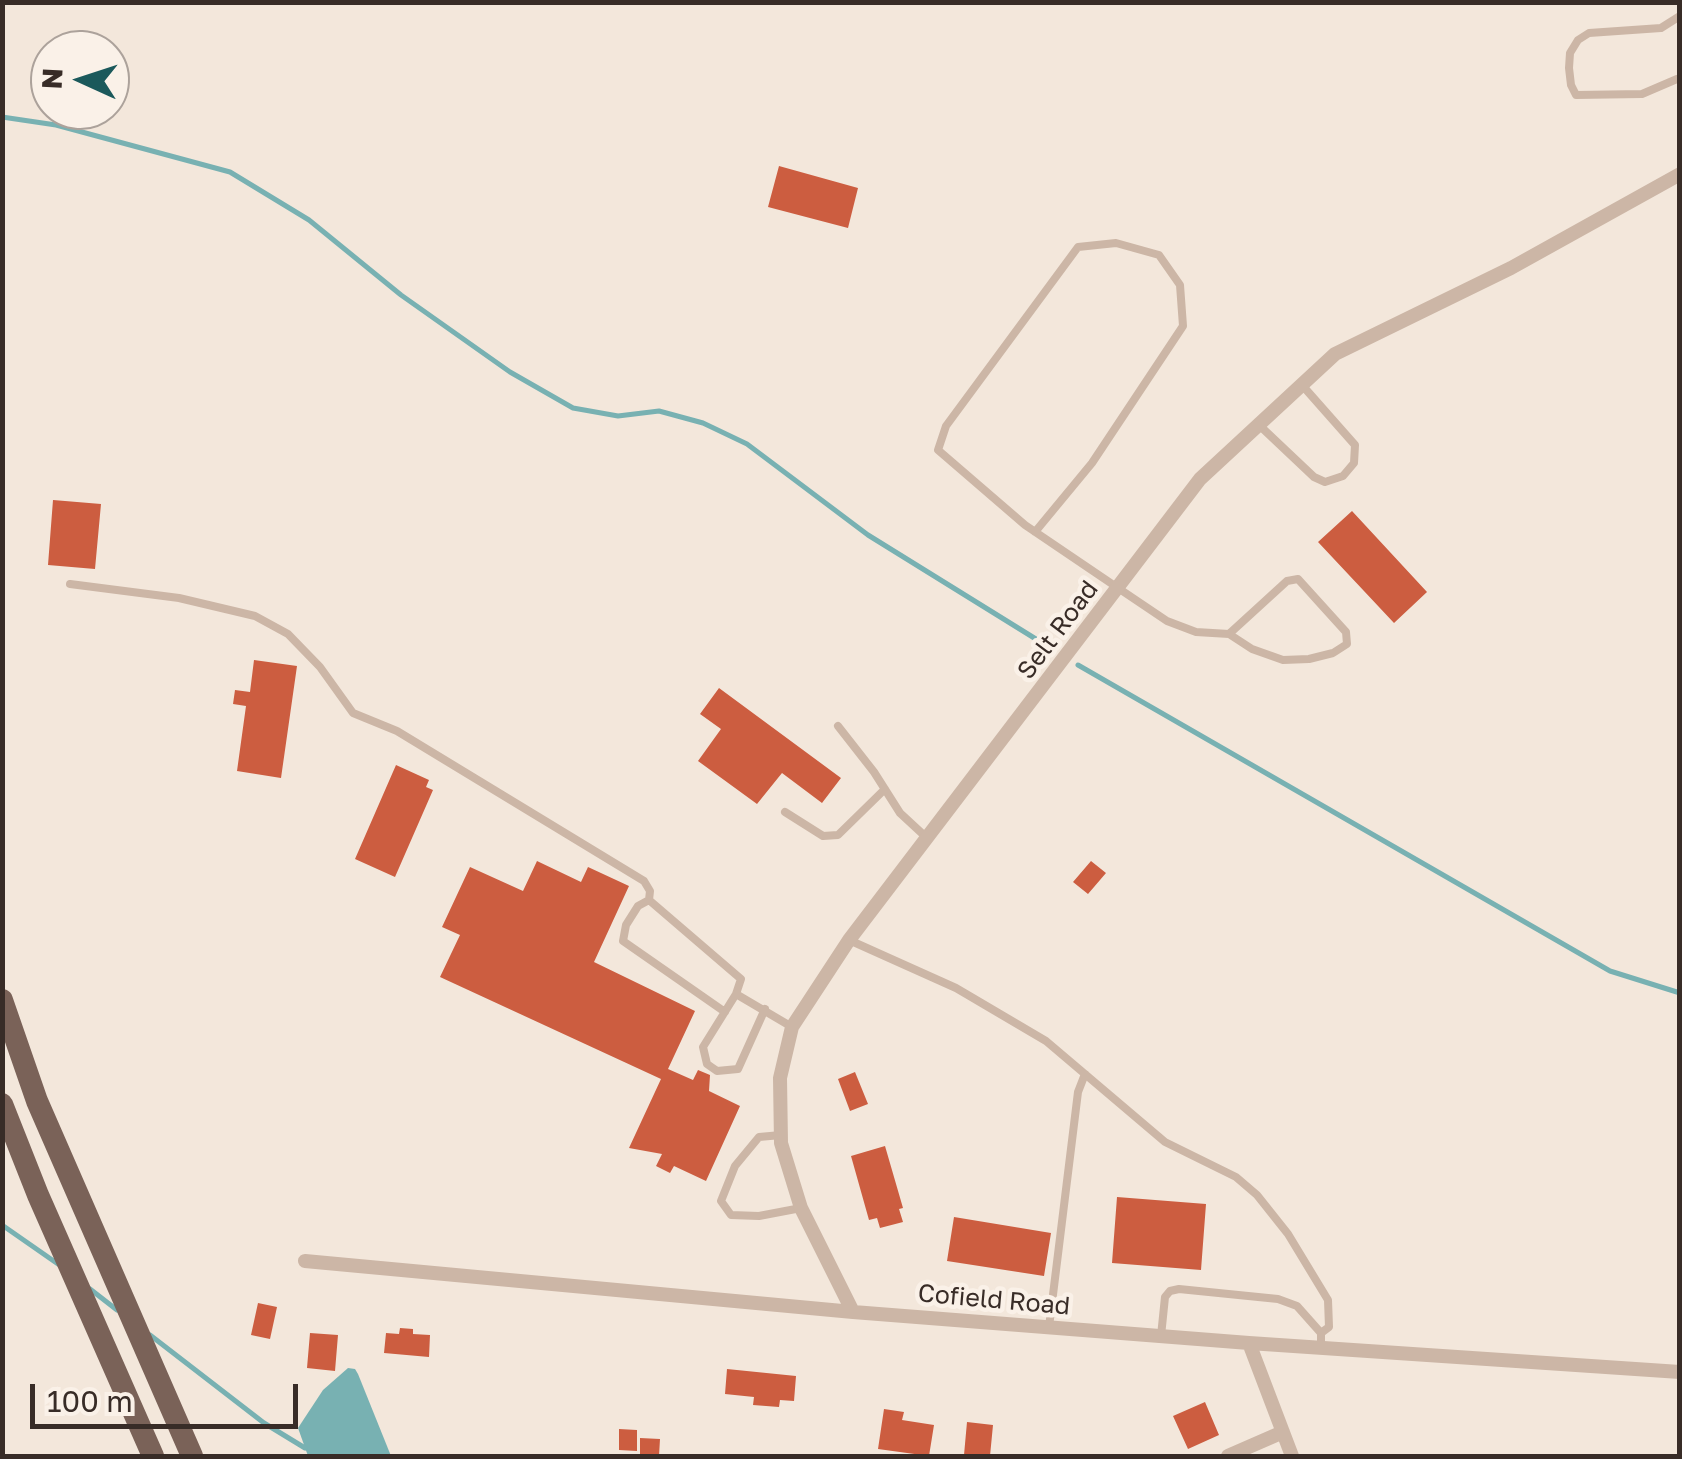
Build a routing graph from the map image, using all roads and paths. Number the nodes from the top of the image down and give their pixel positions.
1 (1680, 16) edge
2 (1677, 80) dead end
3 (1680, 174) edge
4 (1302, 385) junction
5 (1259, 424) junction
6 (1036, 532) junction
7 (70, 584) dead end
8 (1118, 588) junction
9 (1229, 634) junction
10 (838, 726) dead end
11 (885, 789) junction
12 (784, 812) dead end
13 (927, 838) junction
14 (648, 900) junction
15 (849, 940) junction
16 (736, 994) junction
17 (2, 1000) edge
18 (765, 1010) junction
19 (725, 1012) junction
20 (792, 1026) junction
21 (1085, 1074) junction
22 (2, 1104) edge
23 (781, 1135) junction
24 (801, 1208) junction
25 (305, 1261) dead end
26 (853, 1312) junction
27 (1049, 1328) junction
28 (1161, 1336) junction
29 (1321, 1340) junction
30 (1248, 1344) junction
31 (1680, 1372) edge
32 (1283, 1432) junction
33 (153, 1456) edge
34 (192, 1456) edge
35 (1228, 1456) edge
36 (1292, 1456) edge

1 - 2 lane
3 - 4 street, Selt Road
4 - 5 street, Selt Road
4 - 5 lane
5 - 8 street, Selt Road
6 - 6 lane
6 - 8 lane
7 - 14 lane
8 - 9 lane
8 - 13 street, Selt Road
9 - 9 lane
10 - 11 lane
11 - 12 lane
11 - 13 lane
13 - 15 street, Selt Road
14 - 16 lane
14 - 19 lane
15 - 20 street, Selt Road
15 - 21 lane
16 - 18 lane
16 - 19 lane
17 - 34 main road
18 - 19 lane
18 - 20 lane
20 - 23 street, Selt Road
21 - 27 lane
21 - 29 lane
22 - 33 main road
23 - 24 street, Selt Road
23 - 24 lane
24 - 26 street, Selt Road
25 - 26 street, Cofield Road
26 - 27 street, Cofield Road
27 - 28 street, Cofield Road
28 - 29 lane
28 - 30 street, Cofield Road
29 - 30 street, Cofield Road
29 - 31 street, Cofield Road
30 - 32 street
32 - 35 street
32 - 36 street

